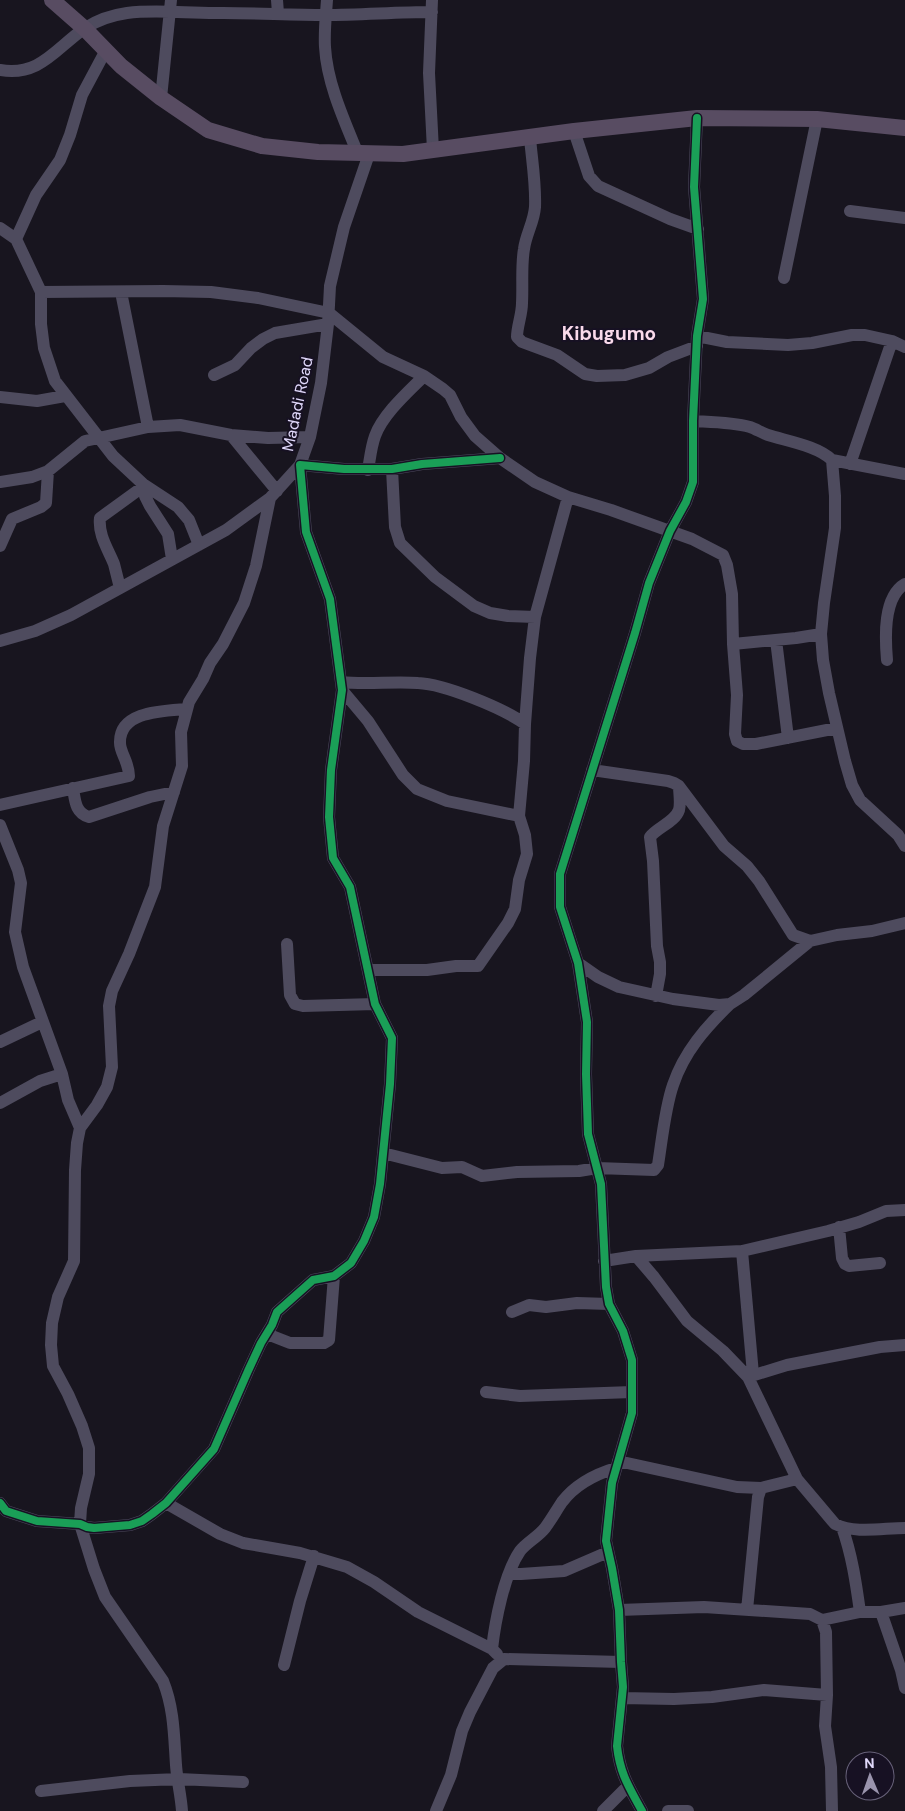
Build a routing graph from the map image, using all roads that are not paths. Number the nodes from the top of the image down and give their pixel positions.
1 (52, 0) edge
2 (277, 0) edge
3 (327, 0) edge
4 (171, 5) edge
5 (432, 6) edge
6 (278, 13) junction
7 (326, 15) junction
8 (85, 29) junction
9 (106, 50) junction
10 (0, 70) edge
11 (161, 98) junction
12 (697, 118) junction
13 (817, 119) junction
14 (905, 128) edge
15 (574, 131) junction
16 (530, 138) junction
17 (433, 150) junction
18 (364, 154) junction
19 (850, 211) dead end
20 (905, 218) edge
21 (0, 228) edge
22 (698, 229) junction
23 (16, 239) junction
24 (784, 278) dead end
25 (41, 292) junction
26 (122, 292) junction
27 (329, 319) junction
28 (697, 341) junction
29 (892, 341) junction
30 (905, 347) edge
31 (214, 375) dead end
32 (424, 376) junction
33 (66, 396) junction
34 (0, 397) edge
35 (693, 421) junction
36 (90, 426) junction
37 (148, 427) junction
38 (231, 435) junction
39 (98, 437) junction
40 (310, 437) junction
41 (85, 441) junction
42 (500, 458) junction
43 (832, 460) junction
44 (850, 464) junction
45 (300, 465) junction
46 (392, 469) junction
47 (368, 470) junction
48 (48, 471) junction
49 (905, 474) edge
50 (0, 482) edge
51 (144, 485) junction
52 (274, 494) junction
53 (568, 497) junction
54 (670, 531) junction
55 (199, 545) junction
56 (0, 546) edge
57 (172, 559) junction
58 (905, 584) edge
59 (120, 588) junction
60 (536, 617) junction
61 (821, 634) junction
62 (1, 637) edge
63 (776, 640) junction
64 (733, 644) junction
65 (887, 660) dead end
66 (342, 686) junction
67 (187, 709) junction
68 (525, 724) junction
69 (837, 728) junction
70 (788, 738) junction
71 (592, 770) junction
72 (679, 786) junction
73 (73, 788) junction
74 (174, 792) junction
75 (0, 805) edge
76 (519, 816) junction
77 (0, 825) edge
78 (905, 846) edge
79 (905, 923) edge
80 (810, 941) junction
81 (287, 944) dead end
82 (578, 962) junction
83 (368, 970) junction
84 (656, 996) junction
85 (375, 1004) junction
86 (730, 1004) junction
87 (42, 1022) junction
88 (0, 1042) edge
89 (62, 1074) junction
90 (0, 1103) edge
91 (80, 1128) junction
92 (383, 1153) junction
93 (597, 1168) junction
94 (905, 1210) edge
95 (839, 1227) junction
96 (742, 1250) junction
97 (636, 1256) junction
98 (604, 1261) junction
99 (880, 1263) dead end
100 (334, 1276) junction
101 (609, 1304) junction
102 (512, 1312) dead end
103 (267, 1334) junction
104 (905, 1346) edge
105 (750, 1376) junction
106 (486, 1392) dead end
107 (632, 1392) junction
108 (617, 1465) junction
109 (798, 1479) junction
110 (761, 1488) junction
111 (166, 1503) junction
112 (2, 1510) edge
113 (80, 1524) junction
114 (842, 1527) junction
115 (905, 1528) edge
116 (608, 1552) junction
117 (314, 1556) junction
118 (509, 1574) junction
119 (905, 1608) edge
120 (619, 1610) junction
121 (747, 1610) junction
122 (860, 1612) junction
123 (881, 1612) junction
124 (822, 1620) junction
125 (492, 1650) junction
126 (504, 1659) junction
127 (620, 1662) junction
128 (284, 1666) dead end
129 (905, 1688) edge
130 (827, 1695) junction
131 (622, 1698) junction
132 (179, 1779) junction
133 (243, 1782) dead end
134 (628, 1786) junction
135 (41, 1791) dead end
136 (182, 1811) edge
137 (436, 1811) edge
138 (604, 1811) edge
139 (642, 1811) edge
140 (668, 1811) edge
141 (688, 1811) edge
142 (832, 1811) edge

1 - 8 main road
2 - 6 street
3 - 7 street
4 - 6 street
4 - 8 street
4 - 11 street
5 - 7 street
5 - 17 street
6 - 7 street
7 - 18 street
8 - 9 main road
8 - 10 street
9 - 11 main road
9 - 23 street
11 - 18 main road
12 - 13 main road
12 - 15 main road
12 - 22 street
13 - 14 main road
13 - 24 street
15 - 16 main road
15 - 22 street
16 - 17 main road
16 - 28 street
17 - 18 main road
18 - 27 street, Madadi Road
19 - 20 street
21 - 23 street
22 - 28 street
23 - 25 street
25 - 26 street
25 - 33 street
26 - 27 street
26 - 37 street
27 - 31 street
27 - 32 street
27 - 40 street, Madadi Road
28 - 29 street
28 - 35 street
29 - 30 street
29 - 44 street
32 - 42 street
32 - 47 street
33 - 34 street
33 - 36 street
35 - 43 street
35 - 54 street
36 - 39 street
36 - 41 street
37 - 38 street
37 - 39 street
38 - 40 street
38 - 52 street
39 - 41 street
39 - 51 street
40 - 45 street, Madadi Road
41 - 48 street
42 - 46 street
42 - 53 street
43 - 44 street
43 - 61 street
44 - 49 street
45 - 47 street
45 - 52 street, Madadi Road
45 - 66 street
46 - 47 street
46 - 60 street
48 - 50 street
48 - 56 street
51 - 55 street
51 - 57 street
51 - 59 street
52 - 55 street, Madadi Road
52 - 67 street
53 - 54 street
53 - 60 street
54 - 64 street
54 - 71 street
55 - 57 street, Madadi Road
57 - 59 street, Madadi Road
58 - 65 street
59 - 62 street, Madadi Road
60 - 68 street
61 - 63 street
61 - 69 street
63 - 64 street
63 - 70 street
64 - 70 street
66 - 68 street
66 - 76 street
66 - 83 street
67 - 73 street
67 - 74 street
68 - 76 street
69 - 70 street
69 - 78 street
71 - 72 street
71 - 82 street
72 - 80 street
72 - 84 street
73 - 74 street
73 - 75 street
74 - 91 street
76 - 83 street
77 - 87 street
79 - 80 street
80 - 86 street
81 - 85 street
82 - 84 street
82 - 93 street
83 - 85 street
84 - 86 street
85 - 92 street
86 - 93 street
87 - 88 street
87 - 89 street
89 - 90 street
89 - 91 street
91 - 113 street
92 - 93 street
92 - 100 street
93 - 98 street
94 - 95 street
95 - 96 street
95 - 99 street
96 - 97 street
96 - 105 street
97 - 98 street
97 - 105 street
98 - 101 street
100 - 103 street
100 - 103 street
101 - 102 street
101 - 107 street
103 - 111 street
104 - 105 street
105 - 109 street
106 - 107 street
107 - 108 street
108 - 110 street
108 - 116 street
108 - 118 street
109 - 110 street
109 - 114 street
110 - 121 street
111 - 113 street
111 - 117 street
112 - 113 street
113 - 132 street
114 - 115 street
114 - 122 street
116 - 118 street
116 - 120 street
117 - 125 street
117 - 128 street
118 - 125 street
119 - 123 street
120 - 121 street
120 - 127 street
121 - 124 street
122 - 123 street
122 - 124 street
123 - 129 street
124 - 130 street
125 - 126 street
126 - 127 street
126 - 137 street
127 - 131 street
130 - 131 street
130 - 142 street
131 - 134 street
132 - 133 street
132 - 135 street
132 - 136 street
134 - 138 street
134 - 139 street
140 - 141 street

